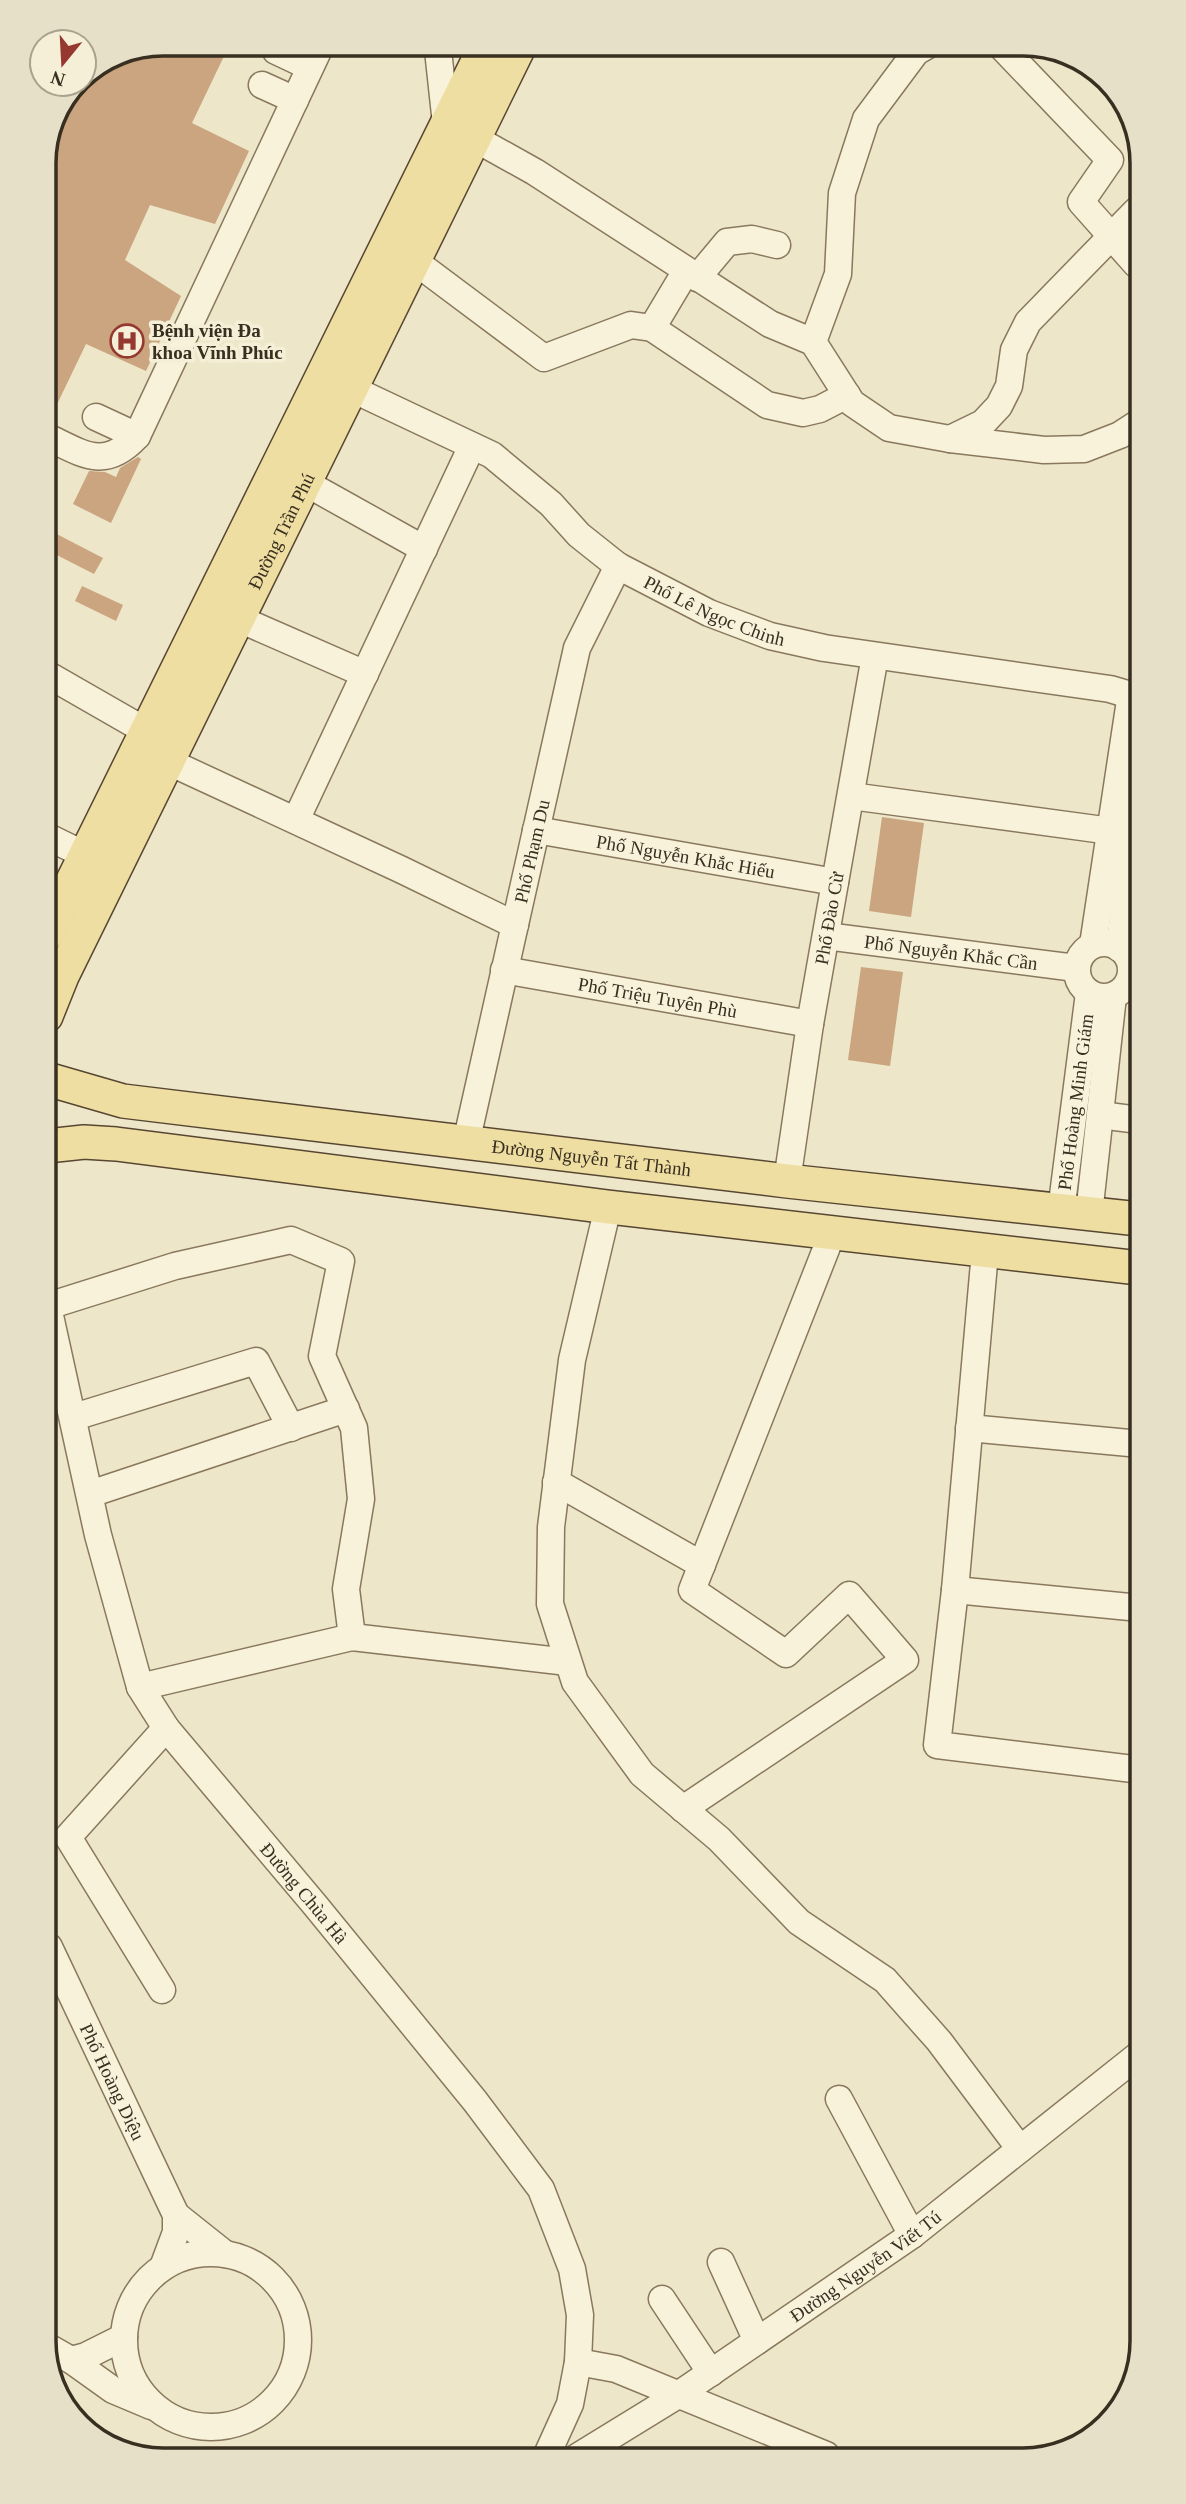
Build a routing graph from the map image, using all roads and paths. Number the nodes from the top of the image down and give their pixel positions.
1 (440, 56) edge
2 (482, 56) edge
3 (513, 56) edge
4 (913, 56) edge
5 (1010, 56) edge
6 (314, 59) edge
7 (262, 85) dead end
8 (295, 100) junction
9 (460, 131) junction
10 (1130, 217) edge
11 (1110, 236) junction
12 (777, 245) dead end
13 (1130, 258) edge
14 (413, 260) junction
15 (692, 274) junction
16 (652, 328) junction
17 (813, 342) junction
18 (350, 388) junction
19 (847, 396) junction
20 (96, 417) dead end
21 (1130, 433) edge
22 (136, 436) junction
23 (950, 439) junction
24 (56, 441) edge
25 (472, 446) junction
26 (304, 482) junction
27 (424, 549) junction
28 (618, 566) junction
29 (237, 618) junction
30 (875, 656) junction
31 (365, 674) junction
32 (56, 679) edge
33 (1130, 695) edge
34 (146, 731) junction
35 (167, 761) junction
36 (1130, 786) edge
37 (850, 796) junction
38 (296, 820) junction
39 (536, 830) junction
40 (1128, 831) edge
41 (56, 841) edge
42 (85, 855) junction
43 (835, 882) junction
44 (56, 914) edge
45 (514, 926) junction
46 (826, 936) junction
47 (1093, 945) junction
48 (1119, 947) junction
49 (1130, 964) edge
50 (1076, 968) junction
51 (505, 970) junction
52 (1130, 978) edge
53 (56, 991) edge
54 (1101, 994) junction
55 (810, 1024) junction
56 (56, 1082) edge
57 (1100, 1115) junction
58 (1130, 1119) edge
59 (466, 1143) junction
60 (56, 1145) edge
61 (787, 1181) junction
62 (608, 1207) junction
63 (1076, 1212) junction
64 (1130, 1218) edge
65 (832, 1234) junction
66 (985, 1252) junction
67 (1069, 1261) junction
68 (1130, 1267) edge
69 (56, 1302) edge
70 (56, 1339) edge
71 (346, 1409) junction
72 (74, 1418) junction
73 (290, 1428) junction
74 (970, 1428) junction
75 (1130, 1443) edge
76 (556, 1482) junction
77 (90, 1494) junction
78 (702, 1564) junction
79 (955, 1590) junction
80 (1130, 1607) edge
81 (352, 1637) junction
82 (568, 1662) junction
83 (141, 1687) junction
84 (166, 1728) junction
85 (1130, 1769) edge
86 (683, 1809) junction
87 (56, 1962) edge
88 (162, 1990) dead end
89 (1130, 2062) edge
90 (839, 2099) dead end
91 (1020, 2149) junction
92 (176, 2215) junction
93 (912, 2235) junction
94 (225, 2254) junction
95 (721, 2262) dead end
96 (163, 2267) junction
97 (662, 2299) dead end
98 (124, 2337) junction
99 (757, 2341) junction
100 (61, 2354) edge
101 (578, 2362) junction
102 (711, 2372) junction
103 (678, 2395) junction
104 (153, 2407) junction
105 (550, 2448) edge
106 (592, 2448) edge
107 (809, 2448) edge

1 - 9 street
2 - 9 main road, Đường Trần Phú
3 - 9 main road, Đường Trần Phú
4 - 17 street
5 - 11 street
6 - 8 street
7 - 8 street
8 - 22 street
9 - 14 main road, Đường Trần Phú
9 - 15 street
9 - 34 main road, Đường Trần Phú
10 - 11 street
11 - 13 street
11 - 23 street
12 - 15 street
14 - 16 street
14 - 18 main road, Đường Trần Phú
15 - 16 street
15 - 17 street
16 - 19 street
17 - 19 street
18 - 25 street, Phố Lê Ngọc Chinh
18 - 26 main road, Đường Trần Phú
19 - 23 street
20 - 22 street
21 - 23 street
22 - 24 street
25 - 27 street
25 - 28 street, Phố Lê Ngọc Chinh
26 - 27 street
26 - 29 main road, Đường Trần Phú
27 - 31 street
28 - 30 street, Phố Lê Ngọc Chinh
28 - 39 street, Phố Phạm Du
29 - 31 street
29 - 35 main road, Đường Trần Phú
30 - 33 street, Phố Lê Ngọc Chinh
30 - 37 street, Phố Đào Cừ
31 - 38 street
32 - 34 street
34 - 42 main road, Đường Trần Phú
35 - 38 street
35 - 53 main road, Đường Trần Phú
36 - 40 street
37 - 40 street
37 - 43 street, Phố Đào Cừ
38 - 45 street
39 - 43 street, Phố Nguyễn Khắc Hiếu
39 - 45 street, Phố Phạm Du
40 - 47 street
40 - 48 street
41 - 42 street
42 - 44 main road, Đường Trần Phú
43 - 46 street, Phố Đào Cừ
45 - 51 street, Phố Phạm Du
46 - 50 street, Phố Nguyễn Khắc Cần
46 - 55 street, Phố Đào Cừ
47 - 48 street
47 - 50 street
48 - 49 street
50 - 54 street
51 - 55 street, Phố Triệu Tuyên Phù
51 - 59 street, Phố Phạm Du
52 - 54 street
54 - 57 street, Phố Hoàng Minh Giám
54 - 63 street, Phố Hoàng Minh Giám
55 - 61 street, Phố Đào Cừ
56 - 59 main road, Đường Nguyễn Tất Thành
57 - 58 street
57 - 63 street, Phố Hoàng Minh Giám
59 - 61 main road, Đường Nguyễn Tất Thành
60 - 62 main road
61 - 63 main road, Đường Nguyễn Tất Thành
62 - 65 main road
62 - 76 street
63 - 64 main road, Đường Nguyễn Tất Thành
63 - 67 main road
65 - 66 main road
65 - 78 street
66 - 67 main road
66 - 74 street
67 - 68 main road
69 - 71 street
70 - 72 street, Đường Chùa Hà
71 - 73 street
71 - 81 street
72 - 73 street
72 - 77 street, Đường Chùa Hà
73 - 77 street
74 - 75 street
74 - 79 street
76 - 78 street
76 - 82 street
77 - 83 street, Đường Chùa Hà
78 - 86 street
79 - 80 street
79 - 85 street
81 - 82 street
81 - 83 street
82 - 86 street
83 - 84 street, Đường Chùa Hà
84 - 88 street
84 - 101 street, Đường Chùa Hà
86 - 91 street
87 - 92 street, Phố Hoàng Diệu
89 - 91 street, Đường Nguyễn Viết Tú
90 - 93 street
91 - 93 street, Đường Nguyễn Viết Tú
92 - 94 street, Phố Hoàng Diệu
92 - 96 street
93 - 99 street, Đường Nguyễn Viết Tú
94 - 96 street
94 - 104 street
95 - 99 street
96 - 98 street
97 - 102 street
98 - 100 street
98 - 104 street
99 - 102 street, Đường Nguyễn Viết Tú
100 - 104 street
101 - 103 street
101 - 105 street, Đường Chùa Hà
102 - 103 street, Đường Nguyễn Viết Tú
103 - 106 street, Đường Nguyễn Viết Tú
103 - 107 street

